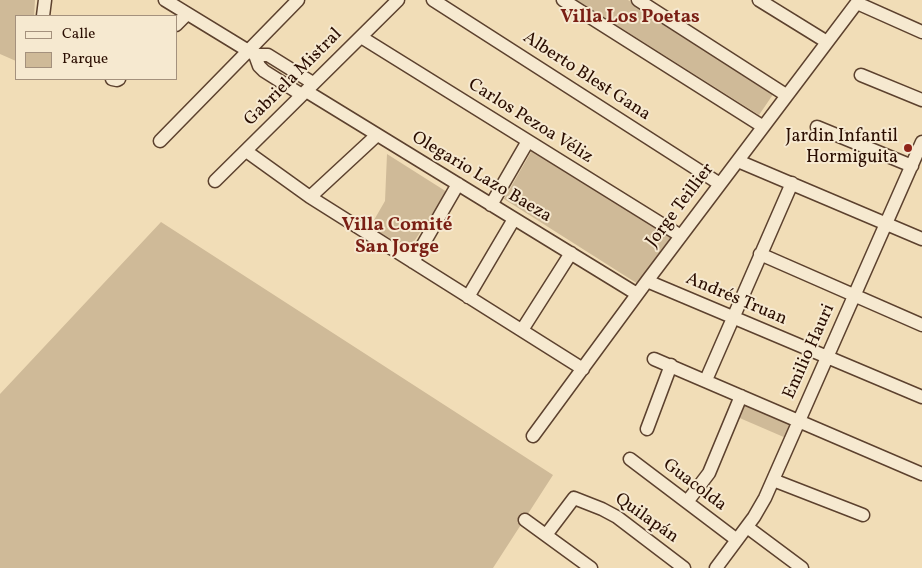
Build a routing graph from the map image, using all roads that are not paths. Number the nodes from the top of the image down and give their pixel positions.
1 (45, 0) edge
2 (164, 0) edge
3 (298, 0) edge
4 (398, 0) edge
5 (434, 0) edge
6 (563, 0) edge
7 (638, 0) edge
8 (760, 0) edge
9 (858, 2) edge
10 (187, 14) junction
11 (43, 15) edge
12 (178, 23) edge
13 (922, 32) edge
14 (361, 37) junction
15 (827, 42) junction
16 (252, 53) junction
17 (861, 75) dead end
18 (307, 90) junction
19 (786, 95) junction
20 (922, 100) edge
21 (762, 126) junction
22 (817, 127) dead end
23 (377, 135) junction
24 (160, 141) dead end
25 (528, 141) junction
26 (922, 142) edge
27 (246, 151) junction
28 (738, 160) junction
29 (912, 166) junction
30 (215, 181) dead end
31 (792, 183) junction
32 (458, 184) junction
33 (720, 184) junction
34 (310, 197) junction
35 (491, 205) junction
36 (514, 219) junction
37 (887, 224) junction
38 (681, 236) junction
39 (922, 239) edge
40 (571, 253) junction
41 (760, 254) junction
42 (413, 262) junction
43 (647, 281) junction
44 (637, 294) junction
45 (854, 295) junction
46 (468, 297) junction
47 (733, 317) junction
48 (922, 325) edge
49 (522, 330) junction
50 (828, 357) junction
51 (654, 359) dead end
52 (671, 365) junction
53 (583, 368) junction
54 (706, 380) junction
55 (741, 396) junction
56 (922, 397) edge
57 (798, 420) junction
58 (647, 429) dead end
59 (533, 436) dead end
60 (630, 459) dead end
61 (922, 474) edge
62 (773, 480) junction
63 (687, 502) junction
64 (863, 516) dead end
65 (525, 520) dead end
66 (747, 527) junction
67 (546, 535) junction
68 (737, 540) junction
69 (586, 566) edge
70 (684, 568) edge
71 (716, 568) edge
72 (802, 568) edge

1 - 11 street
2 - 10 street, Olegario Lazo Baeza
3 - 16 street
4 - 14 street, Gabriela Mistral
5 - 33 street, Alberto Blest Gana
6 - 21 street
7 - 19 street
8 - 15 street
9 - 13 street
9 - 15 street, Jorge Teillier
10 - 12 street
10 - 16 street, Olegario Lazo Baeza
14 - 18 street, Gabriela Mistral
14 - 25 street, Carlos Pezoa Véliz
15 - 19 street, Jorge Teillier
16 - 18 street, Olegario Lazo Baeza
16 - 24 street
17 - 20 street
18 - 23 street, Olegario Lazo Baeza
18 - 27 street, Gabriela Mistral
19 - 21 street, Jorge Teillier
21 - 28 street, Jorge Teillier
22 - 29 street
23 - 32 street, Olegario Lazo Baeza
23 - 34 street
25 - 35 street
25 - 38 street, Carlos Pezoa Véliz
26 - 29 street, Emilio Hauri
27 - 30 street, Gabriela Mistral
27 - 34 street
28 - 31 street
28 - 33 street, Jorge Teillier
29 - 37 street, Emilio Hauri
31 - 37 street
31 - 41 street
32 - 35 street, Olegario Lazo Baeza
32 - 42 street
33 - 38 street, Jorge Teillier
34 - 42 street
35 - 36 street, Olegario Lazo Baeza
36 - 40 street, Olegario Lazo Baeza
36 - 46 street
37 - 39 street
37 - 45 street, Emilio Hauri
38 - 43 street, Jorge Teillier
40 - 44 street, Olegario Lazo Baeza
40 - 49 street
41 - 45 street
41 - 47 street
42 - 46 street
43 - 44 street, Jorge Teillier
43 - 47 street, Andrés Truan
44 - 53 street, Jorge Teillier
45 - 48 street
45 - 50 street, Emilio Hauri
46 - 49 street
47 - 50 street, Andrés Truan
47 - 54 street
49 - 53 street
50 - 56 street, Andrés Truan
50 - 57 street, Emilio Hauri
51 - 52 street
52 - 54 street
52 - 58 street
53 - 59 street, Jorge Teillier
54 - 55 street
55 - 57 street
55 - 63 street
57 - 61 street
57 - 62 street, Emilio Hauri
60 - 63 street, Guacolda
62 - 64 street
62 - 66 street, Emilio Hauri
63 - 68 street, Guacolda
65 - 67 street
66 - 68 street, Emilio Hauri
66 - 72 street
67 - 69 street
67 - 70 street, Quilapán
68 - 71 street, Emilio Hauri

